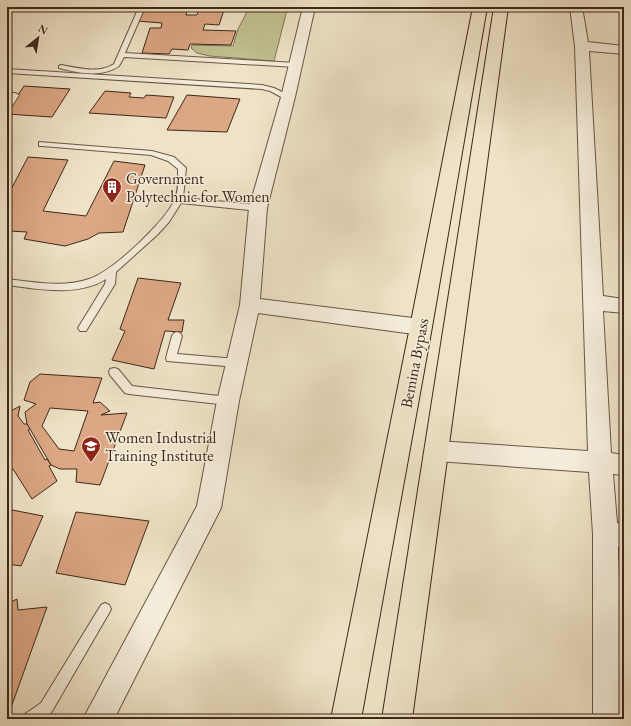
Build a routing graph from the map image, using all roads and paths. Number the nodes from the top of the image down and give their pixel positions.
1 (142, 7) edge
2 (309, 7) edge
3 (480, 7) edge
4 (501, 7) edge
5 (576, 7) edge
6 (582, 46) junction
7 (624, 50) edge
8 (121, 55) junction
9 (296, 65) junction
10 (60, 67) dead end
11 (7, 71) edge
12 (16, 95) dead end
13 (288, 97) junction
14 (7, 107) edge
15 (42, 144) dead end
16 (179, 200) junction
17 (258, 208) junction
18 (112, 271) junction
19 (7, 282) edge
20 (593, 302) junction
21 (250, 305) junction
22 (624, 306) edge
23 (421, 327) junction
24 (83, 328) dead end
25 (177, 336) dead end
26 (237, 363) junction
27 (114, 372) dead end
28 (228, 401) junction
29 (437, 451) junction
30 (600, 462) junction
31 (624, 465) edge
32 (614, 535) edge
33 (105, 609) dead end
34 (30, 719) edge
35 (98, 719) edge
36 (346, 719) edge
37 (396, 719) edge
38 (608, 719) edge

1 - 8 lane
2 - 9 street
3 - 23 highway, Bemina Bypass
4 - 29 highway, Bemina Bypass
5 - 6 street
6 - 7 street
6 - 20 street
8 - 9 lane
8 - 10 lane
9 - 13 street
11 - 13 lane
12 - 14 lane
13 - 17 street
15 - 16 lane
16 - 17 lane
16 - 18 lane
17 - 21 street
18 - 19 lane
18 - 24 lane
20 - 22 street
20 - 30 street
21 - 23 street
21 - 26 street
23 - 36 highway, Bemina Bypass
25 - 26 lane
26 - 28 street
27 - 28 lane
28 - 35 street
29 - 30 street
29 - 37 highway, Bemina Bypass
30 - 31 street
30 - 32 street
32 - 38 street
33 - 34 lane

